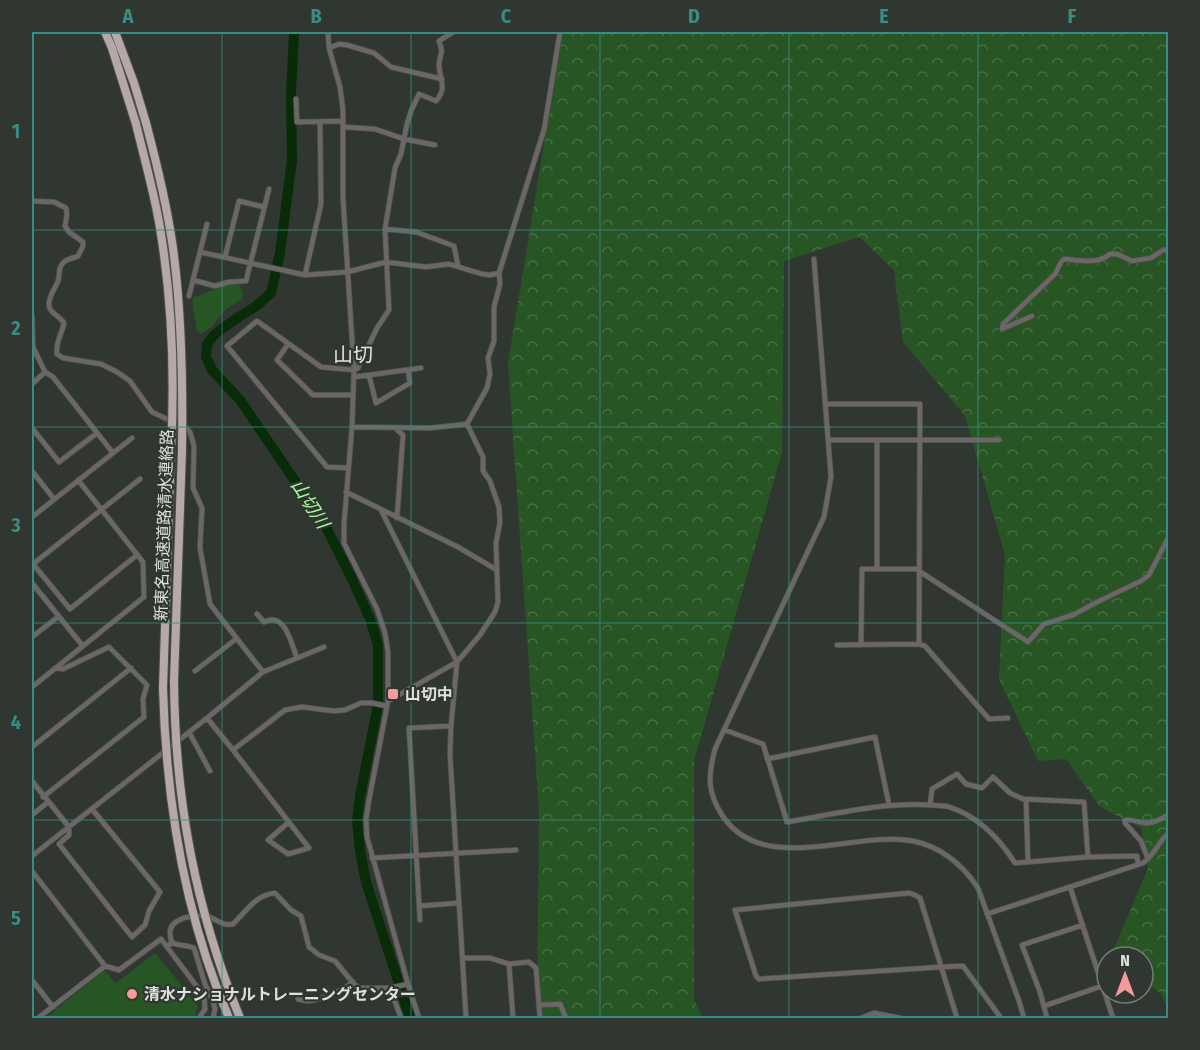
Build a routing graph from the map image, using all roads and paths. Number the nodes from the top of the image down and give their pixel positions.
1 (105, 32) edge
2 (116, 32) edge
3 (328, 32) edge
4 (453, 32) edge
5 (560, 32) edge
6 (329, 48) junction
7 (442, 79) junction
8 (296, 99) dead end
9 (320, 122) junction
10 (343, 124) junction
11 (404, 139) junction
12 (435, 145) dead end
13 (269, 189) dead end
14 (32, 201) edge
15 (264, 207) junction
16 (207, 224) dead end
17 (385, 229) junction
18 (1168, 250) edge
19 (200, 252) junction
20 (225, 257) junction
21 (813, 259) dead end
22 (386, 262) junction
23 (251, 263) junction
24 (458, 266) junction
25 (347, 272) junction
26 (499, 273) junction
27 (305, 275) junction
28 (193, 280) junction
29 (189, 296) dead end
30 (32, 316) edge
31 (1032, 316) dead end
32 (288, 344) junction
33 (32, 348) edge
34 (421, 368) dead end
35 (354, 370) junction
36 (408, 370) junction
37 (45, 372) junction
38 (369, 375) junction
39 (354, 377) junction
40 (32, 384) edge
41 (353, 395) junction
42 (825, 404) junction
43 (467, 424) junction
44 (352, 427) junction
45 (32, 428) edge
46 (395, 428) junction
47 (97, 433) junction
48 (132, 438) dead end
49 (828, 440) junction
50 (877, 440) junction
51 (920, 440) junction
52 (999, 440) dead end
53 (113, 453) junction
54 (348, 468) junction
55 (32, 471) edge
56 (38, 479) junction
57 (140, 479) dead end
58 (78, 480) junction
59 (32, 483) edge
60 (346, 492) junction
61 (54, 499) junction
62 (101, 509) junction
63 (381, 510) junction
64 (32, 517) edge
65 (397, 518) junction
66 (1168, 538) edge
67 (137, 555) junction
68 (877, 569) junction
69 (496, 570) junction
70 (919, 570) junction
71 (32, 583) edge
72 (257, 614) dead end
73 (59, 616) junction
74 (32, 638) edge
75 (236, 639) junction
76 (919, 644) junction
77 (82, 645) junction
78 (837, 645) dead end
79 (861, 645) junction
80 (324, 647) dead end
81 (297, 658) junction
82 (457, 662) junction
83 (55, 668) junction
84 (131, 668) junction
85 (195, 671) dead end
86 (263, 672) junction
87 (32, 687) edge
88 (386, 704) junction
89 (207, 718) junction
90 (1008, 718) dead end
91 (451, 726) junction
92 (725, 729) junction
93 (189, 732) junction
94 (32, 747) edge
95 (232, 750) junction
96 (767, 759) junction
97 (210, 771) dead end
98 (32, 781) edge
99 (44, 797) junction
100 (1026, 800) junction
101 (48, 802) junction
102 (889, 805) junction
103 (930, 805) junction
104 (92, 809) junction
105 (32, 815) edge
106 (1168, 815) edge
107 (289, 822) junction
108 (69, 827) junction
109 (1168, 834) edge
110 (516, 850) dead end
111 (457, 853) junction
112 (417, 855) junction
113 (32, 856) edge
114 (1088, 857) junction
115 (372, 858) junction
116 (1148, 859) junction
117 (1028, 862) junction
118 (1138, 864) junction
119 (32, 871) edge
120 (1070, 887) junction
121 (459, 903) junction
122 (419, 906) junction
123 (987, 914) junction
124 (420, 920) dead end
125 (1083, 925) junction
126 (172, 943) junction
127 (166, 946) junction
128 (463, 958) junction
129 (509, 963) junction
130 (1095, 964) edge
131 (105, 966) junction
132 (941, 967) junction
133 (32, 980) edge
134 (353, 982) junction
135 (406, 984) junction
136 (391, 988) junction
137 (1095, 988) edge
138 (298, 999) dead end
139 (539, 1005) junction
140 (1044, 1006) junction
141 (53, 1007) junction
142 (38, 1018) edge
143 (199, 1018) edge
144 (213, 1018) edge
145 (229, 1018) edge
146 (240, 1018) edge
147 (401, 1018) edge
148 (419, 1018) edge
149 (466, 1018) edge
150 (513, 1018) edge
151 (540, 1018) edge
152 (566, 1018) edge
153 (861, 1018) edge
154 (900, 1018) edge
155 (957, 1018) edge
156 (1001, 1018) edge
157 (1024, 1018) edge
158 (1047, 1018) edge

1 - 145 highway, 新東名高速道路清水連絡路, bridge
2 - 146 highway, 新東名高速道路清水連絡路, bridge
3 - 6 street
4 - 7 street
5 - 26 street
6 - 7 street
6 - 10 street
7 - 11 street
8 - 9 street
9 - 10 street
9 - 27 street
10 - 11 street
10 - 25 street
11 - 12 street
11 - 17 street
13 - 15 street
14 - 75 street
15 - 20 street
15 - 23 street
16 - 19 street
17 - 22 street
17 - 24 street
18 - 31 street
19 - 20 street
19 - 28 street
20 - 23 street
21 - 42 street
22 - 24 street
22 - 25 street
22 - 35 street
23 - 27 street
23 - 28 street
24 - 26 street
25 - 27 street
25 - 35 street
26 - 43 street
28 - 29 street
30 - 33 street
32 - 35 street
32 - 41 street
32 - 54 street
33 - 37 street
34 - 36 street
35 - 39 street
36 - 38 street
36 - 38 street
37 - 40 street
37 - 47 street
38 - 39 street
39 - 41 street
41 - 44 street
42 - 49 street
42 - 51 street
43 - 46 street
43 - 69 street
44 - 46 street
44 - 54 street
45 - 47 street
46 - 65 street
47 - 53 street
48 - 53 street
49 - 50 street
49 - 92 street
50 - 51 street
50 - 68 street
51 - 52 street
51 - 70 street
53 - 58 street
54 - 60 street
55 - 56 street
56 - 59 street
56 - 61 street
57 - 62 street
58 - 61 street
58 - 62 street
60 - 63 street
60 - 88 street
61 - 64 street
62 - 67 street
62 - 67 street
63 - 65 street
63 - 82 street
65 - 69 street
66 - 70 street
67 - 77 street
68 - 70 street
68 - 79 street
69 - 82 street
70 - 76 street
71 - 73 street
72 - 81 street
73 - 74 street
73 - 77 street
75 - 85 street
75 - 86 street
76 - 79 street
76 - 90 street
77 - 83 street
78 - 79 street
80 - 81 street
81 - 86 street
82 - 88 street
82 - 91 street
83 - 84 street
83 - 87 street
84 - 94 street
84 - 99 street
86 - 89 street
88 - 95 street
88 - 115 street
89 - 93 street
89 - 95 street
91 - 111 street
91 - 112 street
92 - 96 street
92 - 123 street
93 - 97 street
93 - 104 street
95 - 107 street
96 - 102 street
96 - 102 street
98 - 99 street
99 - 101 street
100 - 103 street
100 - 114 street
100 - 117 street
101 - 105 street
101 - 108 street
102 - 103 street
103 - 117 street
104 - 108 street
104 - 108 street
106 - 116 street
107 - 107 street
108 - 113 street
109 - 116 street
110 - 111 street
111 - 112 street
111 - 121 street
112 - 115 street
112 - 122 street
114 - 117 street
114 - 118 street
115 - 135 street
116 - 118 street
118 - 120 street
119 - 131 street
120 - 123 street
120 - 125 street
121 - 122 street
121 - 128 street
122 - 124 street
123 - 157 street
125 - 130 street
125 - 140 street
126 - 127 street
126 - 134 street
126 - 144 street
127 - 131 street
127 - 143 street
128 - 129 street
128 - 149 street
129 - 139 street
129 - 150 street
131 - 141 street
132 - 132 street
132 - 155 street
132 - 156 street
133 - 141 street
134 - 136 street
134 - 138 street
135 - 136 street
135 - 148 street
136 - 147 street
137 - 140 street
139 - 151 street
139 - 152 street
140 - 158 street
141 - 142 street
153 - 154 street

